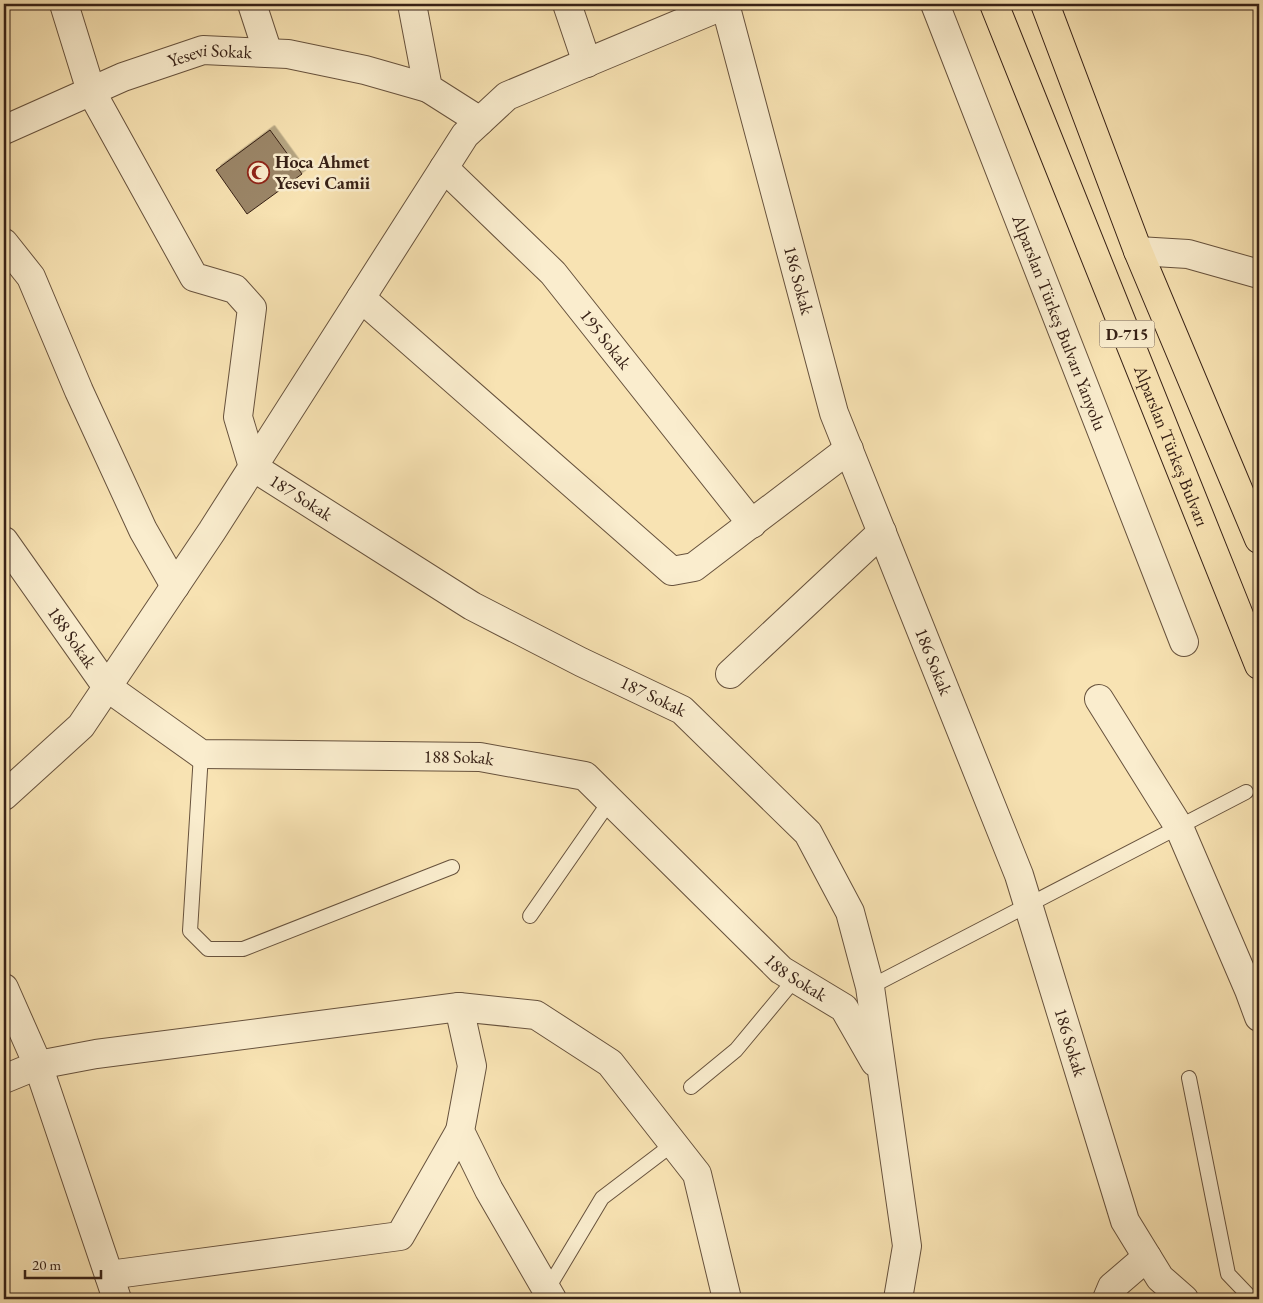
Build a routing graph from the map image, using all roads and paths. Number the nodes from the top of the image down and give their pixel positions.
1 (64, 4) edge
2 (252, 4) edge
3 (412, 4) edge
4 (567, 4) edge
5 (726, 4) edge
6 (934, 4) edge
7 (994, 4) edge
8 (1045, 4) edge
9 (268, 53) junction
10 (587, 63) junction
11 (428, 88) junction
12 (91, 92) junction
13 (480, 121) junction
14 (4, 130) edge
15 (444, 168) junction
16 (4, 243) edge
17 (1138, 251) junction
18 (1259, 274) edge
19 (361, 298) junction
20 (849, 448) junction
21 (253, 467) junction
22 (752, 524) junction
23 (882, 532) junction
24 (1259, 539) edge
25 (4, 541) edge
26 (175, 586) junction
27 (1184, 642) dead end
28 (1259, 666) edge
29 (730, 674) dead end
30 (107, 687) junction
31 (1099, 698) dead end
32 (201, 754) junction
33 (1246, 792) dead end
34 (4, 796) edge
35 (610, 801) junction
36 (1179, 827) junction
37 (452, 867) dead end
38 (1028, 905) junction
39 (530, 916) dead end
40 (795, 979) junction
41 (870, 987) junction
42 (4, 988) edge
43 (459, 1007) junction
44 (1259, 1017) edge
45 (38, 1065) junction
46 (882, 1074) junction
47 (1189, 1078) dead end
48 (4, 1079) edge
49 (691, 1087) dead end
50 (460, 1131) junction
51 (673, 1144) junction
52 (1147, 1257) junction
53 (113, 1287) edge
54 (550, 1295) edge
55 (727, 1299) edge
56 (898, 1299) edge
57 (1107, 1299) edge
58 (1184, 1299) edge
59 (1252, 1299) edge

1 - 12 street
2 - 9 street
3 - 11 street
4 - 10 street
5 - 10 street
5 - 20 street, 186 Sokak
6 - 27 street, Alparslan Türkeş Bulvarı Yanyolu
7 - 28 highway, Alparslan Türkeş Bulvarı / D-715
8 - 17 highway, D-715
9 - 11 street, Yesevi Sokak
9 - 12 street, Yesevi Sokak
10 - 13 street
11 - 13 street, Yesevi Sokak
12 - 14 street, Yesevi Sokak
12 - 21 street
13 - 15 street
15 - 19 street
15 - 22 street, 195 Sokak
16 - 26 street
17 - 18 street
17 - 24 highway, D-715
19 - 21 street
19 - 22 street
20 - 22 street
20 - 23 street, 186 Sokak
21 - 26 street
21 - 41 street, 187 Sokak
23 - 29 street
23 - 38 street, 186 Sokak
25 - 30 street, 188 Sokak
26 - 30 street
30 - 32 street, 188 Sokak
30 - 34 street
31 - 36 street
32 - 35 street, 188 Sokak
32 - 37 lane
33 - 36 lane
35 - 39 lane
35 - 40 street, 188 Sokak
36 - 38 lane
36 - 44 street
38 - 41 lane
38 - 52 street, 186 Sokak
40 - 46 street, 188 Sokak
40 - 49 lane
41 - 46 street, 187 Sokak
42 - 45 street
43 - 45 street
43 - 50 street
43 - 51 street
45 - 48 street
45 - 53 street
46 - 56 street, 187 Sokak
47 - 59 lane
50 - 53 street
50 - 54 street
51 - 54 lane
51 - 55 street
52 - 57 street
52 - 58 street, 186 Sokak

